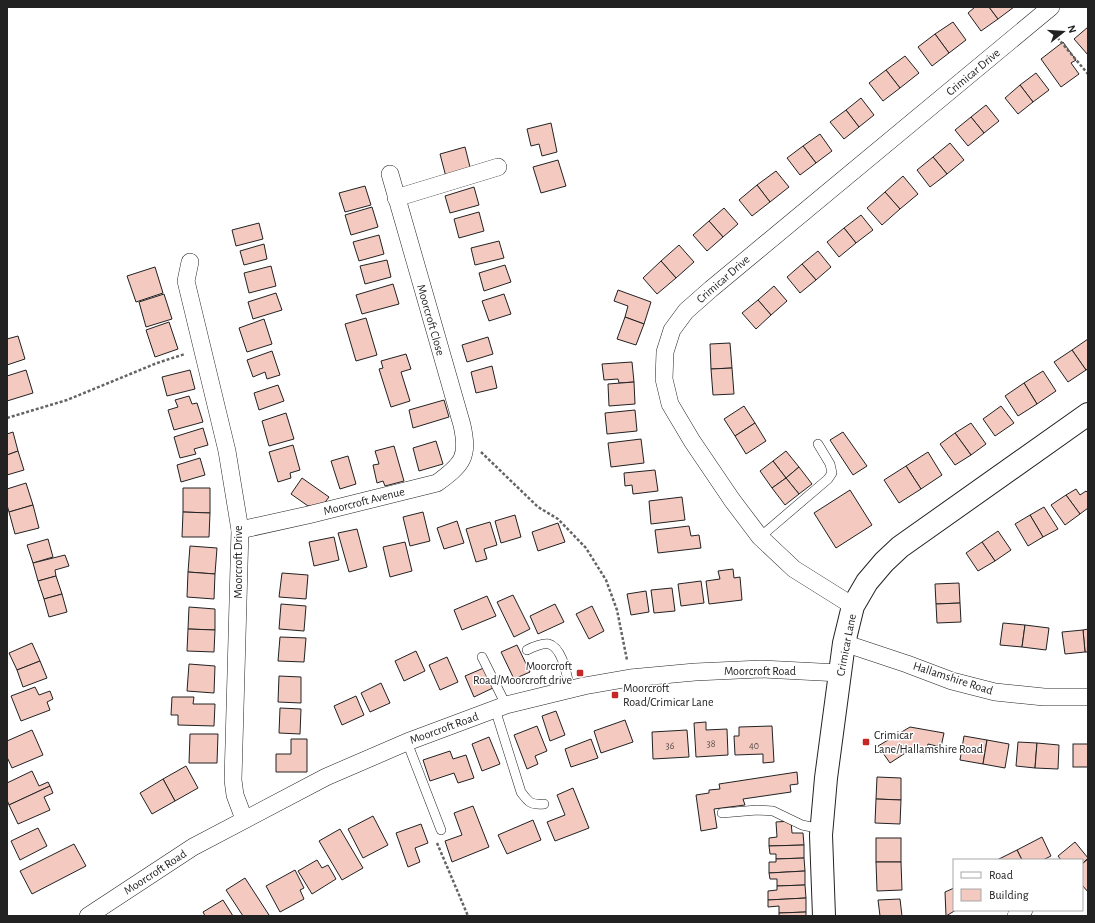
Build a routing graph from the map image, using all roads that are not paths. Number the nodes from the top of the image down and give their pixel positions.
1 (1045, 12) edge
2 (498, 167) dead end
3 (390, 174) dead end
4 (396, 198) junction
5 (190, 262) dead end
6 (1088, 414) edge
7 (466, 442) joint
8 (818, 444) dead end
9 (240, 530) junction
10 (760, 536) junction
11 (854, 606) junction
12 (844, 643) junction
13 (527, 650) dead end
14 (482, 657) dead end
15 (840, 673) junction
16 (570, 690) junction
17 (1088, 697) edge
18 (500, 707) junction
19 (407, 742) junction
20 (544, 804) dead end
21 (722, 813) dead end
22 (244, 819) junction
23 (821, 829) junction
24 (441, 830) dead end
25 (88, 916) edge
26 (824, 916) edge

1 - 10 street, Crimicar Drive
2 - 4 street
3 - 4 street, Moorcroft Close
4 - 7 street, Moorcroft Close
5 - 9 street, Moorcroft Drive
6 - 11 street, Crimicar Lane
7 - 9 street, Moorcroft Avenue
8 - 10 lane
9 - 22 street, Moorcroft Drive
10 - 11 street, Crimicar Drive
11 - 12 street, Crimicar Lane
12 - 15 street, Crimicar Lane
12 - 17 street, Hallamshire Road
13 - 16 lane
14 - 18 lane
15 - 16 street, Moorcroft Road
15 - 23 street, Crimicar Lane
16 - 18 street, Moorcroft Road
18 - 19 street, Moorcroft Road
18 - 20 lane
19 - 22 street, Moorcroft Road
19 - 24 lane
21 - 23 lane
22 - 25 street, Moorcroft Road
23 - 26 street, Crimicar Lane

